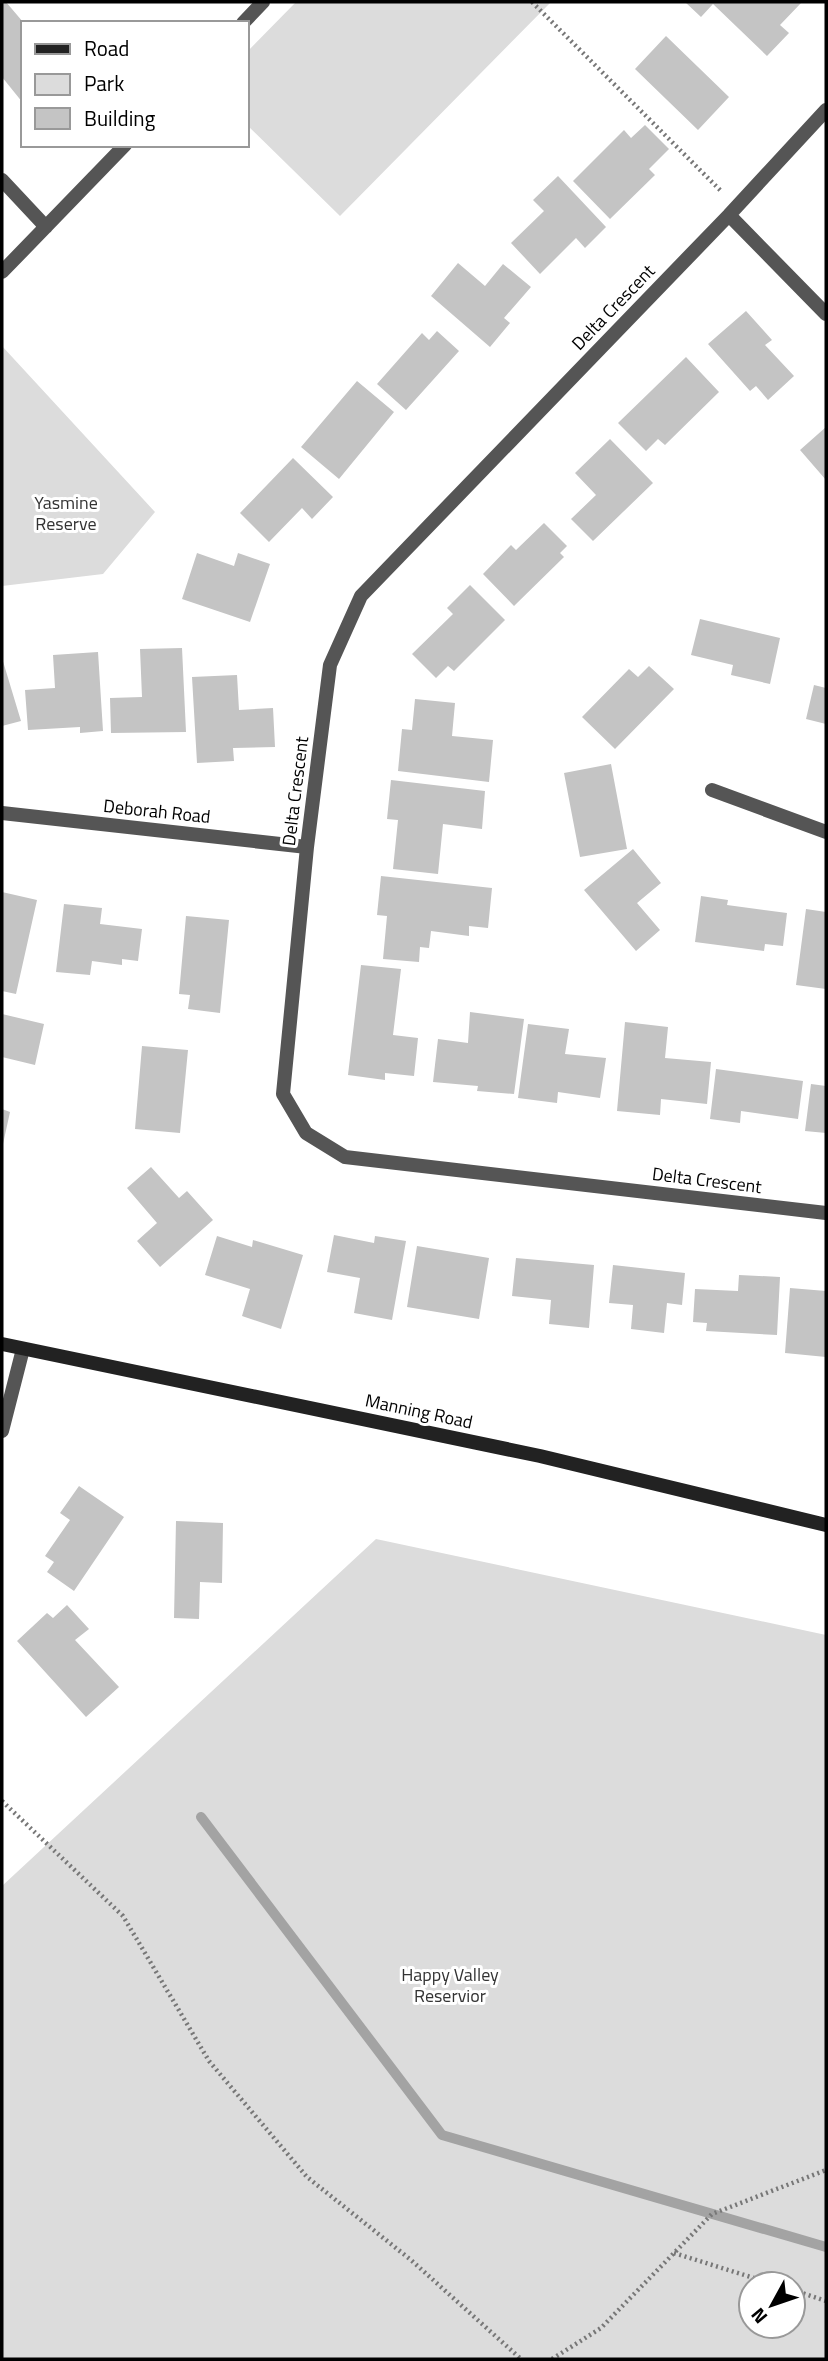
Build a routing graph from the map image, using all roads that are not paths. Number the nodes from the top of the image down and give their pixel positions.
1 (263, 2) edge
2 (245, 21) edge
3 (826, 110) edge
4 (123, 147) edge
5 (2, 180) edge
6 (733, 211) junction
7 (46, 227) junction
8 (2, 272) edge
9 (826, 314) edge
10 (712, 790) dead end
11 (2, 813) edge
12 (826, 832) edge
13 (307, 847) junction
14 (826, 1213) edge
15 (2, 1344) edge
16 (23, 1349) junction
17 (2, 1430) edge
18 (826, 1525) edge

1 - 2 street
3 - 6 street, Delta Crescent
4 - 7 street
5 - 7 street
6 - 9 street
6 - 13 street, Delta Crescent
7 - 8 street
10 - 12 street
11 - 13 street, Deborah Road
13 - 14 street, Delta Crescent
15 - 16 street, Manning Road
16 - 17 street
16 - 18 street, Manning Road

